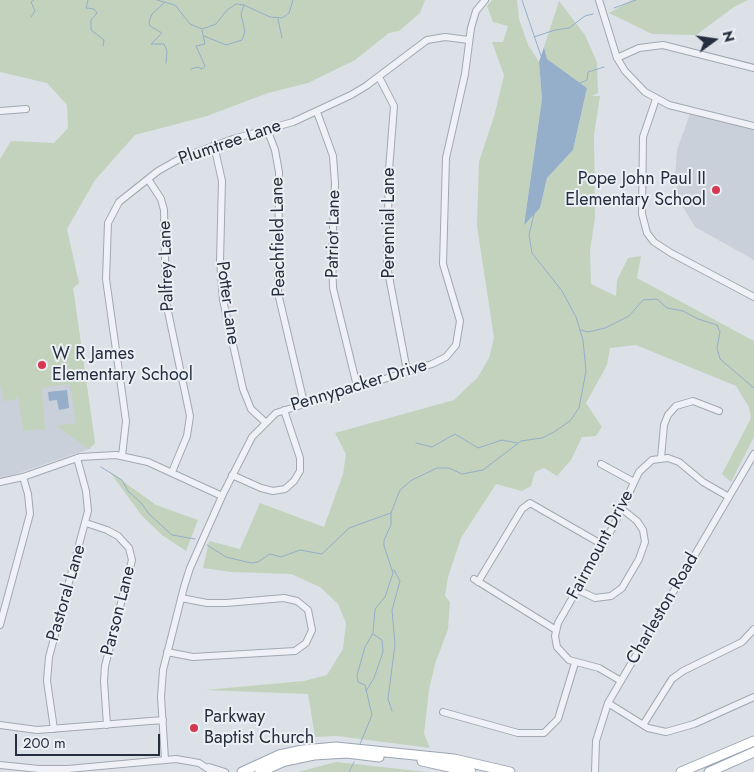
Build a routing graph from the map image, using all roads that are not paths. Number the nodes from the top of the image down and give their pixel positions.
1 (485, 0) edge
2 (600, 0) edge
3 (469, 40) junction
4 (617, 58) junction
5 (754, 68) edge
6 (379, 77) junction
7 (656, 100) junction
8 (26, 109) dead end
9 (0, 111) edge
10 (317, 112) junction
11 (754, 126) edge
12 (267, 130) junction
13 (214, 145) junction
14 (148, 179) junction
15 (754, 297) edge
16 (407, 371) junction
17 (357, 386) junction
18 (304, 403) junction
19 (284, 410) junction
20 (719, 411) dead end
21 (265, 422) junction
22 (754, 454) edge
23 (122, 456) junction
24 (77, 458) junction
25 (661, 458) junction
26 (601, 464) dead end
27 (172, 472) junction
28 (232, 475) junction
29 (22, 477) junction
30 (0, 482) edge
31 (634, 482) junction
32 (222, 496) junction
33 (729, 497) junction
34 (622, 509) junction
35 (86, 524) junction
36 (603, 544) junction
37 (578, 590) junction
38 (181, 598) junction
39 (0, 625) edge
40 (754, 629) edge
41 (556, 630) junction
42 (167, 652) junction
43 (575, 664) junction
44 (621, 681) junction
45 (754, 697) edge
46 (608, 703) junction
47 (443, 712) dead end
48 (163, 720) junction
49 (0, 725) edge
50 (107, 725) junction
51 (644, 725) junction
52 (54, 729) junction
53 (754, 741) edge
54 (754, 752) edge
55 (165, 759) junction
56 (0, 765) edge
57 (206, 766) junction
58 (15, 769) edge
59 (465, 769) edge
60 (245, 770) edge
61 (213, 772) edge
62 (225, 772) edge
63 (234, 772) edge
64 (260, 772) edge
65 (510, 772) edge
66 (596, 772) edge
67 (682, 772) edge
68 (709, 772) edge

1 - 3 street, Pennypacker Drive
2 - 4 street
3 - 6 street, Plumtree Lane
3 - 16 street, Pennypacker Drive
4 - 5 street
4 - 7 street
6 - 10 street, Plumtree Lane
6 - 16 street, Perennial Lane
7 - 11 street
7 - 15 street
8 - 9 street
10 - 12 street, Plumtree Lane
10 - 17 street, Patriot Lane
12 - 13 street, Plumtree Lane
12 - 18 street, Peachfield Lane
13 - 14 street, Plumtree Lane
13 - 21 street, Potter Lane
14 - 23 street, Plumtree Lane
14 - 27 street, Palfrey Lane
16 - 17 street, Pennypacker Drive
17 - 18 street, Pennypacker Drive
18 - 19 street, Pennypacker Drive
19 - 21 street, Pennypacker Drive
19 - 28 street
20 - 25 street
21 - 28 street, Pennypacker Drive
22 - 33 street, Charleston Road
23 - 24 street
23 - 27 street
24 - 29 street
24 - 35 street, Pastoral Lane
25 - 31 street, Fairmount Drive
25 - 33 street
26 - 31 street
27 - 32 street
28 - 32 street, Pennypacker Drive
29 - 30 street
29 - 39 street
31 - 34 street, Fairmount Drive
32 - 38 street, Pennypacker Drive
33 - 44 street, Charleston Road
34 - 36 street, Fairmount Drive
34 - 37 street
35 - 50 street, Parson Lane
35 - 52 street, Pastoral Lane
36 - 37 street, Fairmount Drive
36 - 41 street
37 - 41 street, Fairmount Drive
38 - 42 street, Pennypacker Drive
38 - 42 street
40 - 51 street
41 - 43 street
42 - 48 street, Pennypacker Drive
43 - 44 street
43 - 47 street
44 - 46 street, Charleston Road
45 - 51 street
46 - 51 street
46 - 66 street, Charleston Road
48 - 50 street
48 - 55 street, Pennypacker Drive
49 - 52 street
50 - 52 street
53 - 67 main road
54 - 68 main road
55 - 57 street
55 - 58 street
56 - 58 street
57 - 61 street
57 - 62 street
59 - 60 main road
59 - 64 main road
59 - 65 main road
60 - 63 street

